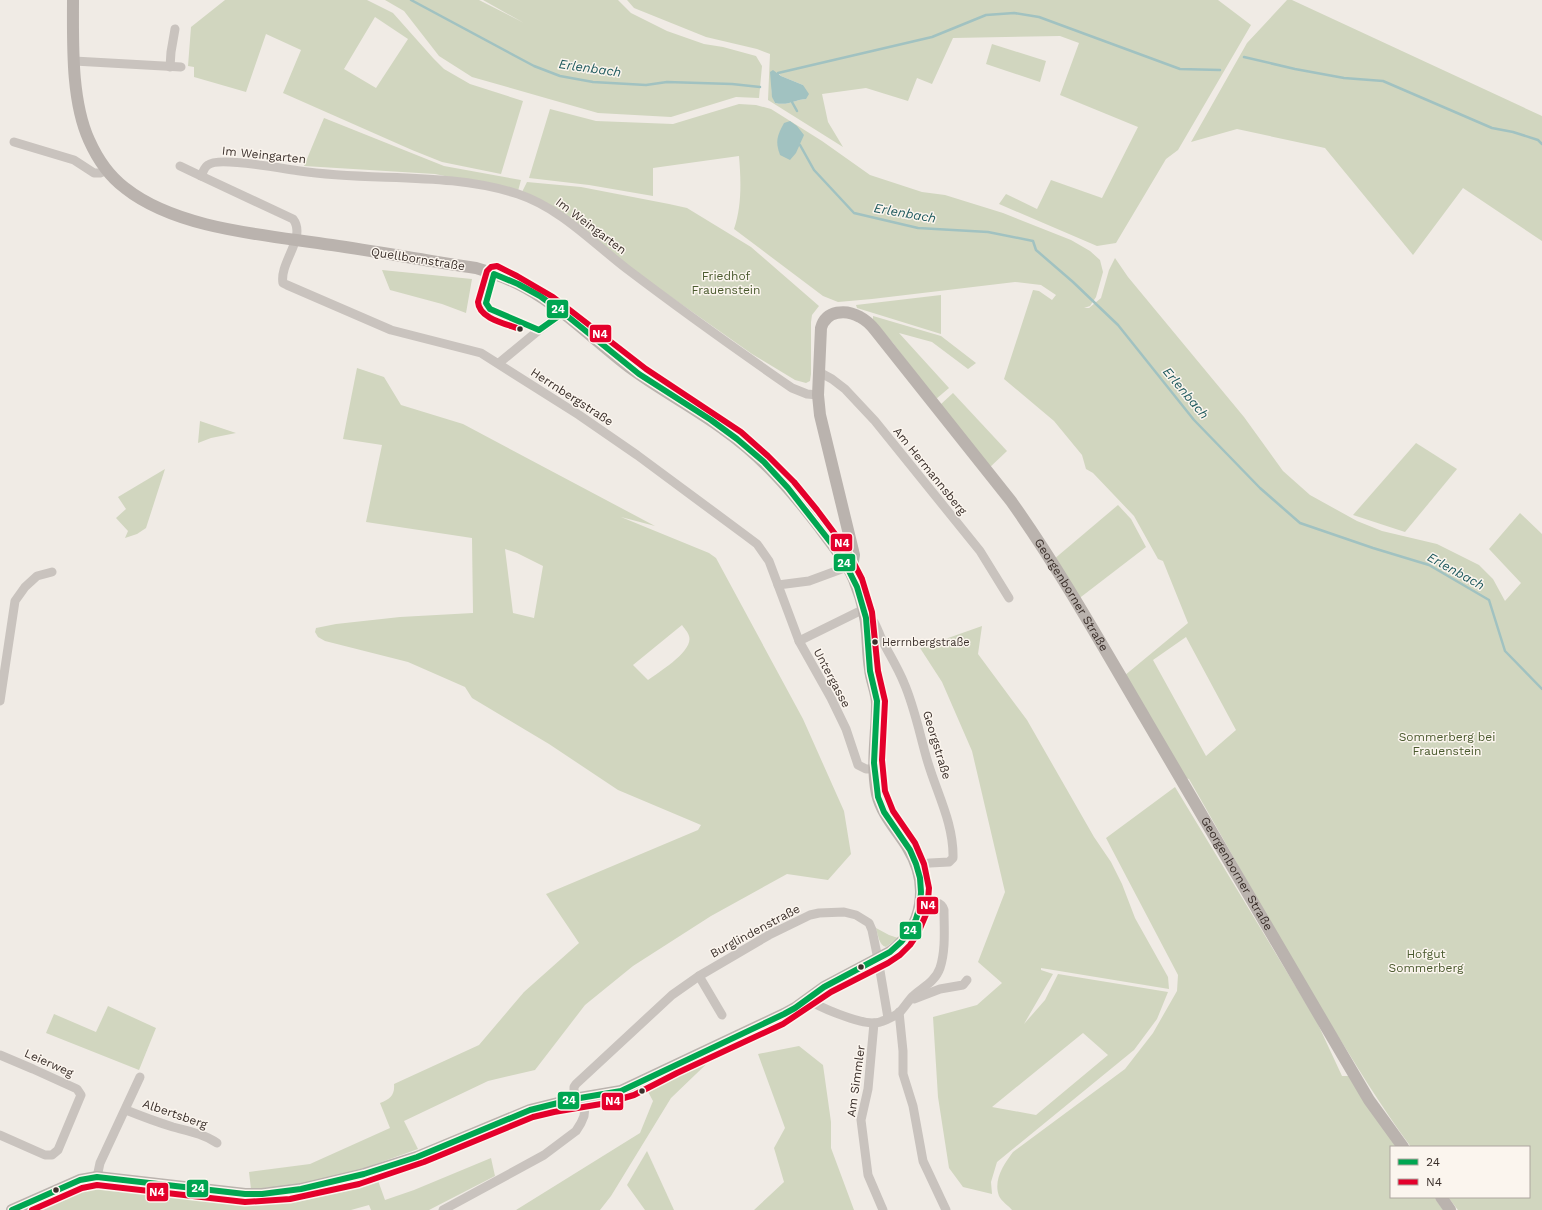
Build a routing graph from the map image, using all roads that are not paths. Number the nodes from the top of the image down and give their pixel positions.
1 (73, 0) edge
2 (175, 29) dead end
3 (74, 61) junction
4 (170, 67) junction
5 (181, 68) dead end
6 (14, 142) dead end
7 (180, 166) dead end
8 (107, 170) junction
9 (201, 176) junction
10 (295, 241) junction
11 (563, 313) junction
12 (499, 363) junction
13 (819, 372) junction
14 (818, 395) junction
15 (848, 567) junction
16 (52, 572) dead end
17 (778, 585) junction
18 (1009, 598) dead end
19 (864, 611) junction
20 (799, 641) junction
21 (0, 701) edge
22 (875, 768) junction
23 (916, 866) junction
24 (920, 902) junction
25 (878, 959) junction
26 (699, 976) junction
27 (967, 980) dead end
28 (808, 998) junction
29 (909, 1000) junction
30 (899, 1012) junction
31 (722, 1015) dead end
32 (888, 1018) junction
33 (874, 1023) junction
34 (0, 1055) edge
35 (140, 1077) dead end
36 (586, 1097) junction
37 (574, 1099) junction
38 (126, 1110) junction
39 (0, 1135) edge
40 (217, 1143) dead end
41 (1402, 1146) edge
42 (97, 1177) junction
43 (1442, 1198) edge
44 (12, 1210) edge
45 (443, 1210) edge
46 (883, 1210) edge
47 (946, 1210) edge
48 (1450, 1210) edge

1 - 3 main road, Quellbornstraße
2 - 4 street
3 - 4 street
3 - 8 main road, Quellbornstraße
4 - 5 street
6 - 8 street
7 - 9 street
8 - 10 main road, Quellbornstraße
9 - 10 street
9 - 14 street, Im Weingarten
10 - 11 main road, Quellbornstraße
10 - 12 street, Herrnbergstraße
11 - 12 street
11 - 15 main road, Quellbornstraße
12 - 17 street, Herrnbergstraße
13 - 14 main road, Georgenborner Straße
13 - 18 street, Am Hermannsberg
13 - 41 main road, Georgenborner Straße
14 - 15 main road, Georgenborner Straße
15 - 17 street
15 - 19 main road, Quellbornstraße
16 - 21 street
17 - 20 street, Untergasse
19 - 20 street
19 - 22 main road, Quellbornstraße
19 - 23 street, Georgstraße
20 - 22 street, Untergasse
22 - 23 main road, Quellbornstraße
23 - 24 main road, Quellbornstraße
24 - 25 main road, Quellbornstraße
24 - 29 street
25 - 26 street, Burglindenstraße
25 - 28 main road, Quellbornstraße
25 - 32 street, Burglindenstraße
26 - 31 street
26 - 37 street, Burglindenstraße
27 - 29 street
28 - 33 street
28 - 36 main road, Quellbornstraße
29 - 30 street
30 - 32 street
30 - 47 street
32 - 33 street
33 - 46 street, Am Simmler
34 - 39 street, Leierweg
35 - 38 street
36 - 37 main road, Quellbornstraße
36 - 45 street
37 - 42 main road, Quellbornstraße
38 - 40 street, Albertsberg
38 - 42 street
42 - 44 main road, Quellbornstraße
43 - 48 main road

